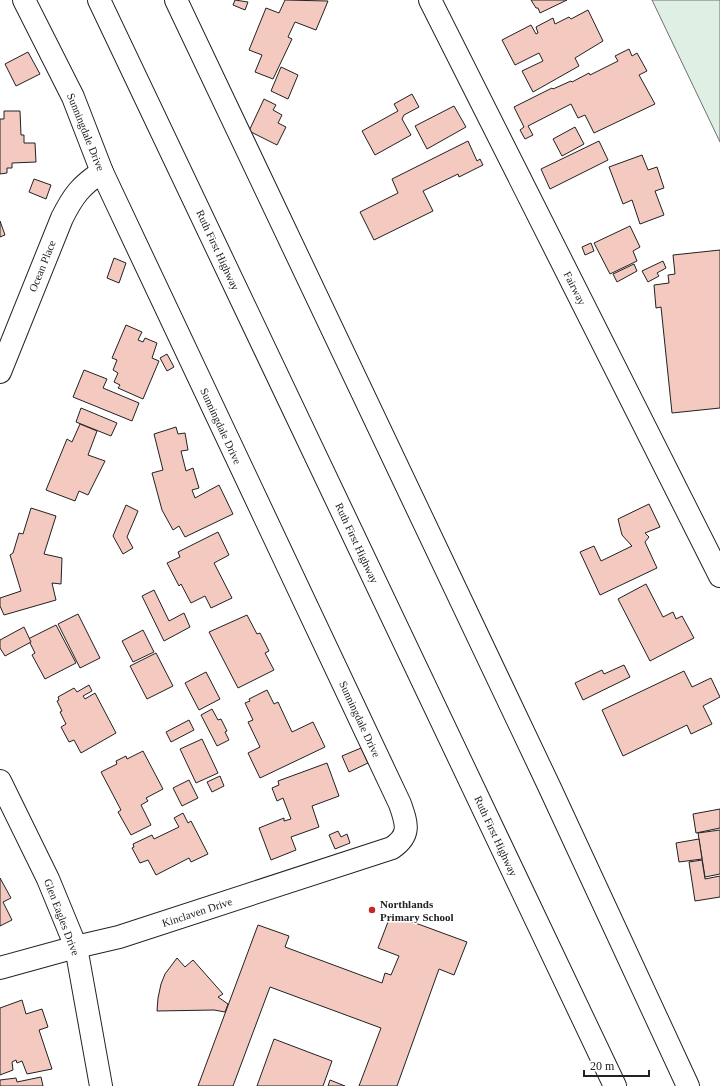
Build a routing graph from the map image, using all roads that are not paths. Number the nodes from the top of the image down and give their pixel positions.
1 (24, 0) edge
2 (99, 0) edge
3 (176, 0) edge
4 (430, 0) edge
5 (102, 172) junction
6 (0, 372) edge
7 (720, 576) edge
8 (0, 781) edge
9 (392, 848) joint
10 (76, 947) junction
11 (0, 968) edge
12 (101, 1086) edge
13 (615, 1086) edge
14 (688, 1086) edge

1 - 5 main road, Sunningdale Drive
2 - 13 main road, Ruth First Highway
3 - 14 main road
4 - 7 main road, Fairway
5 - 6 main road, Ocean Place
5 - 9 main road, Sunningdale Drive
8 - 10 main road, Glen Eagles Drive
9 - 10 main road, Kinclaven Drive
10 - 11 main road, Kinclaven Drive
10 - 12 main road, Glen Eagles Drive

